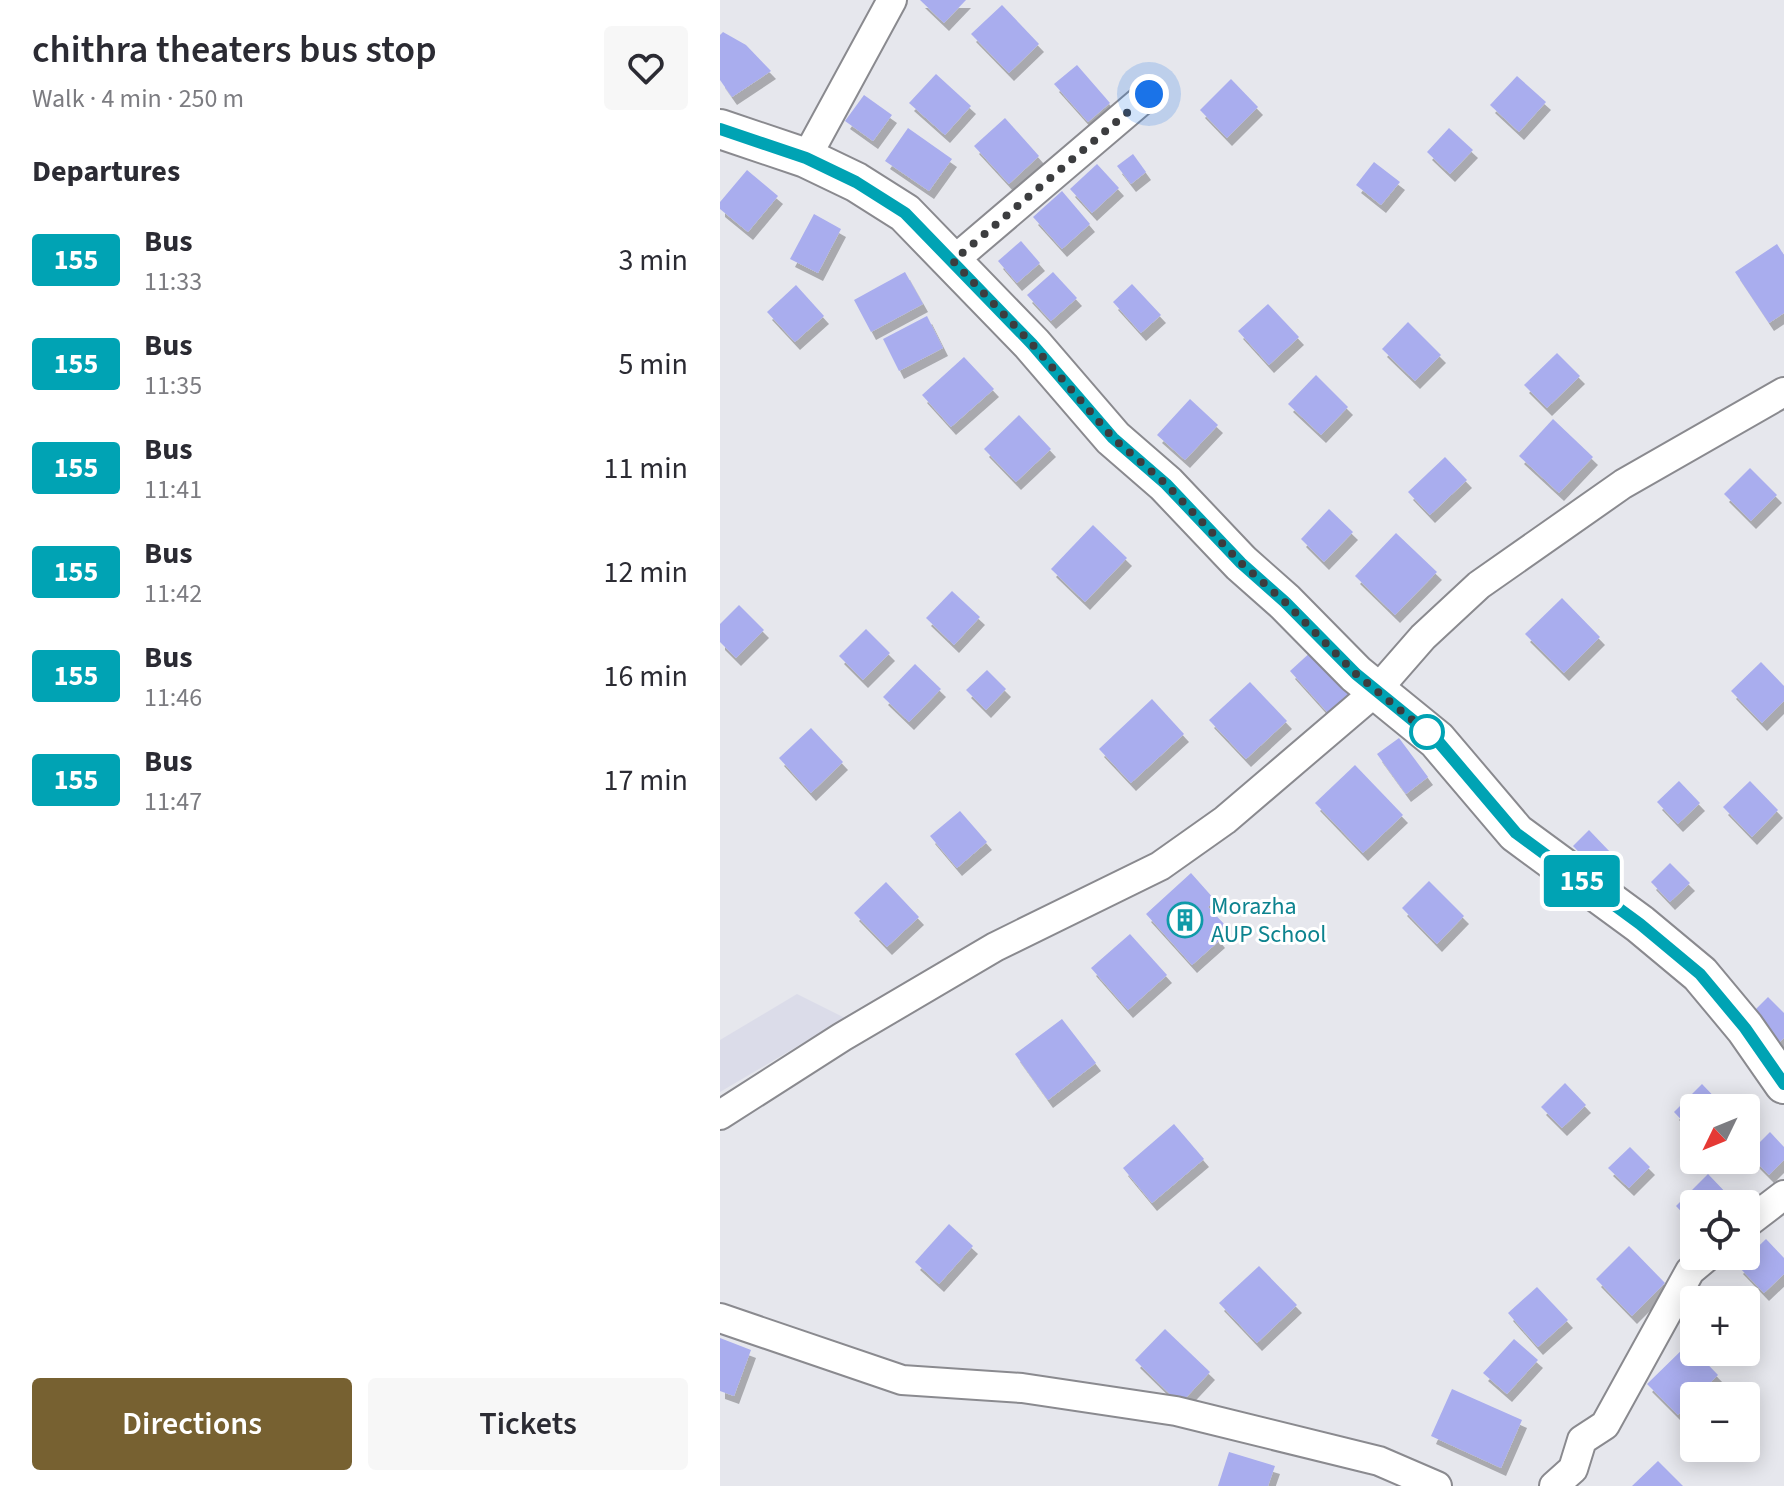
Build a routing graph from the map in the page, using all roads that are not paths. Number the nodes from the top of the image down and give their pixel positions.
1 (892, 0) edge
2 (1149, 94) dead end
3 (720, 129) edge
4 (806, 158) junction
5 (953, 261) junction
6 (1784, 392) edge
7 (1375, 692) junction
8 (1784, 1084) edge
9 (720, 1115) edge
10 (1784, 1195) edge
11 (1760, 1213) edge
12 (1691, 1270) edge
13 (720, 1318) edge
14 (1437, 1486) edge
15 (1554, 1486) edge

1 - 4 street
2 - 5 street
3 - 4 main road
4 - 5 main road
5 - 7 main road
6 - 7 street
7 - 8 main road
7 - 9 street
10 - 11 street
12 - 15 street
13 - 14 street

